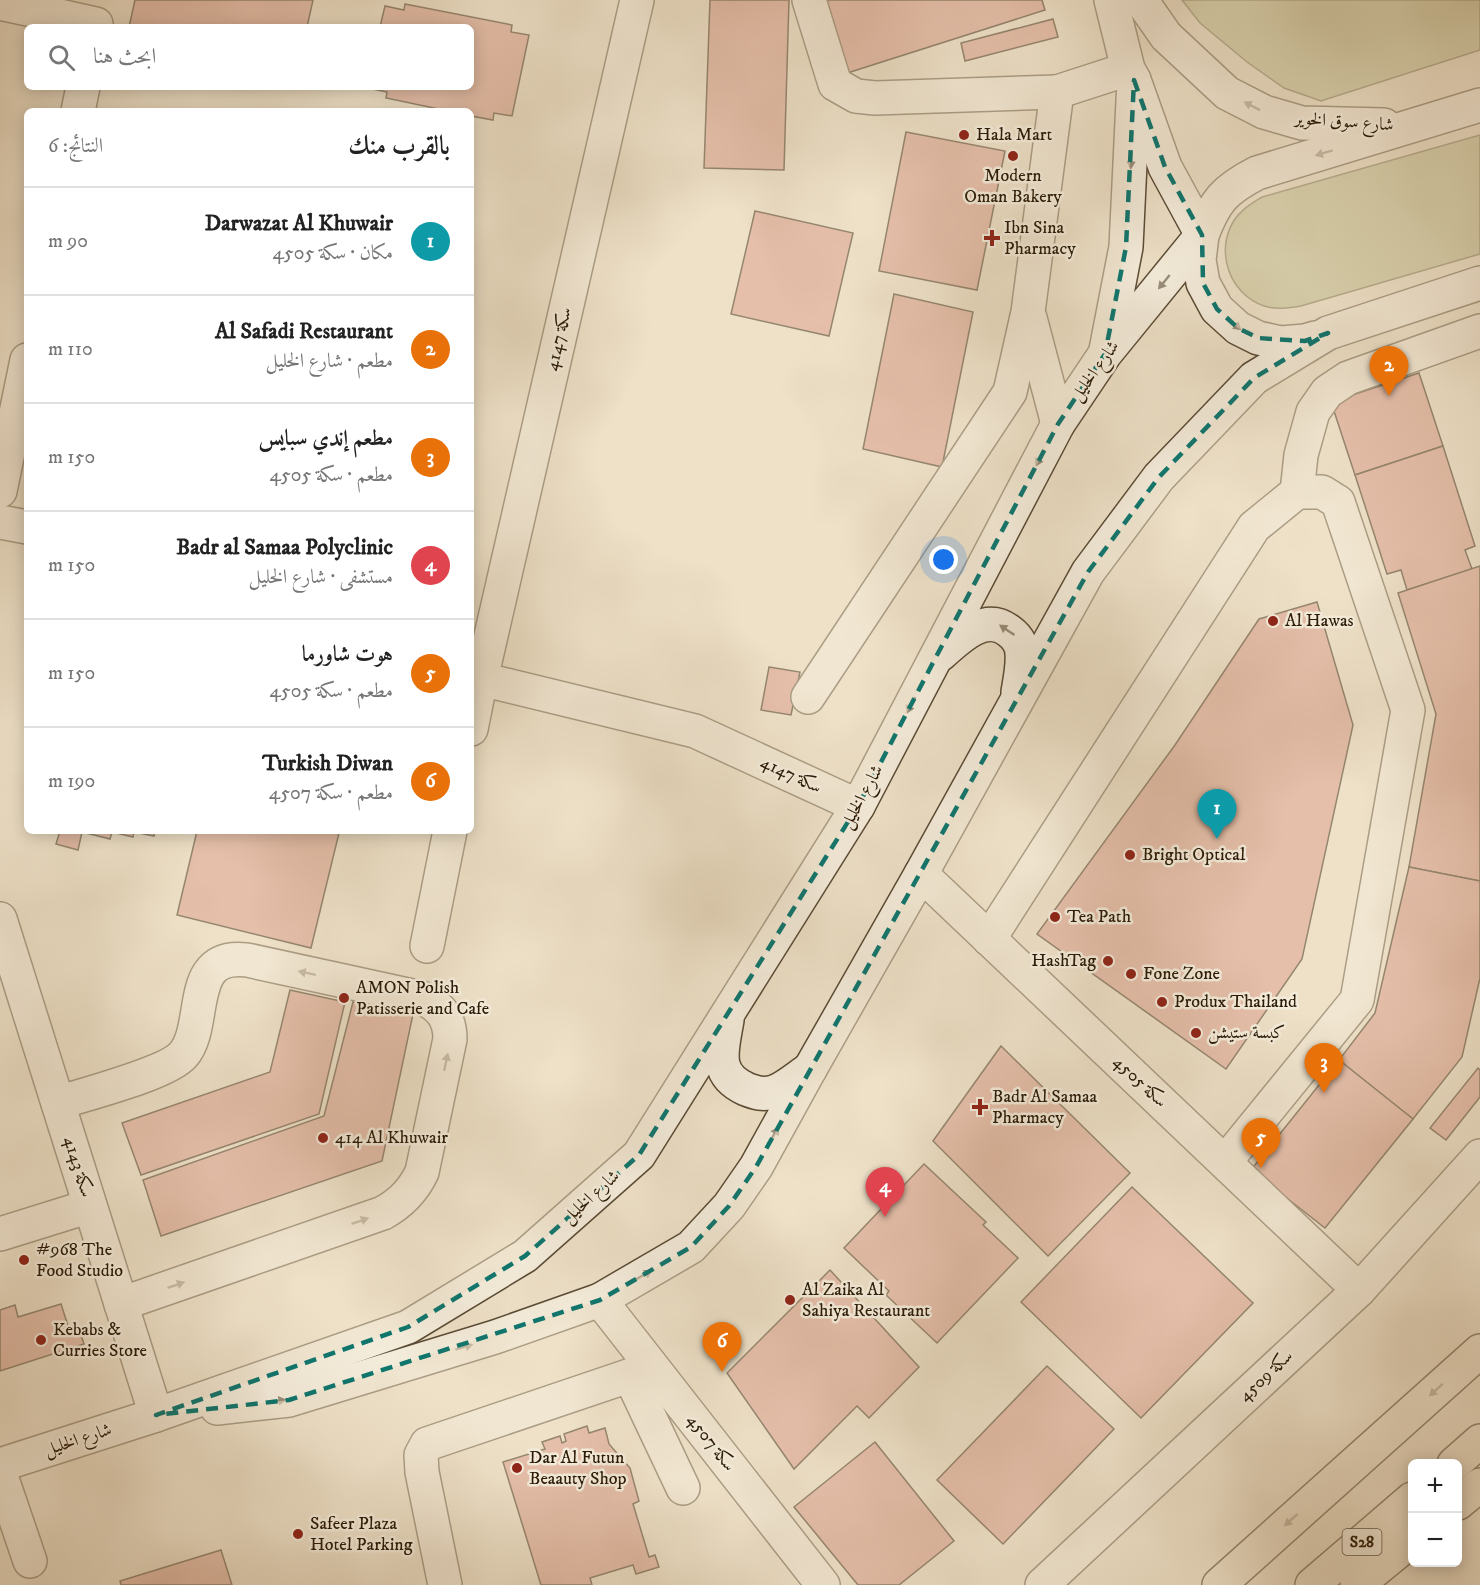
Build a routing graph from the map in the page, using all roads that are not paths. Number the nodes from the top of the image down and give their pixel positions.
1 (637, 0) edge
2 (809, 0) edge
3 (1111, 0) edge
4 (1141, 0) edge
5 (0, 3) edge
6 (98, 17) edge
7 (1131, 75) junction
8 (82, 90) edge
9 (1058, 92) junction
10 (1480, 105) edge
11 (79, 108) edge
12 (1413, 125) junction
13 (1202, 235) junction
14 (1480, 283) edge
15 (1028, 312) junction
16 (1480, 331) edge
17 (1328, 333) junction
18 (1105, 354) junction
19 (24, 375) edge
20 (1058, 424) junction
21 (0, 491) edge
22 (1297, 492) junction
23 (0, 522) edge
24 (24, 526) edge
25 (934, 660) junction
26 (481, 679) junction
27 (808, 697) dead end
28 (1017, 702) junction
29 (474, 714) edge
30 (858, 806) junction
31 (449, 834) edge
32 (921, 874) junction
33 (0, 919) edge
34 (989, 939) junction
35 (427, 946) dead end
36 (10, 982) edge
37 (728, 1013) junction
38 (810, 1069) junction
39 (58, 1103) junction
40 (1480, 1156) edge
41 (1225, 1162) junction
42 (90, 1206) junction
43 (0, 1234) edge
44 (1359, 1290) junction
45 (600, 1300) junction
46 (121, 1304) junction
47 (1480, 1351) edge
48 (641, 1372) junction
49 (156, 1415) junction
50 (1480, 1441) edge
51 (1460, 1459) edge
52 (0, 1466) edge
53 (0, 1473) edge
54 (1480, 1485) edge
55 (683, 1488) dead end
56 (1462, 1500) edge
57 (1408, 1503) edge
58 (1408, 1544) edge
59 (30, 1561) dead end
60 (445, 1585) edge
61 (823, 1585) edge
62 (1042, 1585) edge
63 (1219, 1585) edge
64 (1312, 1585) edge
65 (1357, 1585) edge

1 - 26 street, سكة 4147
2 - 9 street
3 - 7 street
12 -> 4 street, شارع سوق الخوير
5 - 6 street
7 - 9 street
7 - 13 street
7 -> 18 street
8 - 11 street
9 - 15 street
10 - 12 street, شارع الخليل
12 -> 13 street, شارع الخليل
13 -> 17 street
13 -> 18 street, شارع الخليل
14 - 17 street, شارع الخليل
15 - 20 street
15 - 27 street
16 - 22 street
17 - 28 street, شارع الخليل
18 - 20 street, شارع الخليل
19 - 21 street
20 -> 25 street, شارع الخليل
22 - 34 street
22 - 41 street
23 - 24 street
28 -> 25 street
25 -> 30 street, شارع الخليل
26 - 29 street, سكة 4147
26 - 30 street, سكة 4147
28 - 32 street, شارع الخليل
30 - 37 street, شارع الخليل
31 - 35 street
32 - 34 street, سكة 4505
32 - 38 street, شارع الخليل
33 - 36 street, سكة 4143
34 - 41 street, سكة 4505
36 - 39 street, سكة 4143
37 - 38 street
37 - 49 street, شارع الخليل
45 -> 38 street, شارع الخليل
39 - 42 street, سكة 4143
46 -> 39 street
40 - 44 street, سكة 4509
41 - 44 street, سكة 4505
42 - 43 street
42 - 46 street, سكة 4143
44 - 62 street, سكة 4509
45 - 48 street, سكة 4507
49 -> 45 street, شارع الخليل
46 - 49 street, سكة 4143
47 -> 63 main road
48 - 55 street
48 - 60 street
48 - 61 street, سكة 4507
49 - 52 street, شارع الخليل
50 - 51 main road
53 - 59 street
54 - 56 main road
57 - 64 main road, S28
58 - 65 main road, S28

